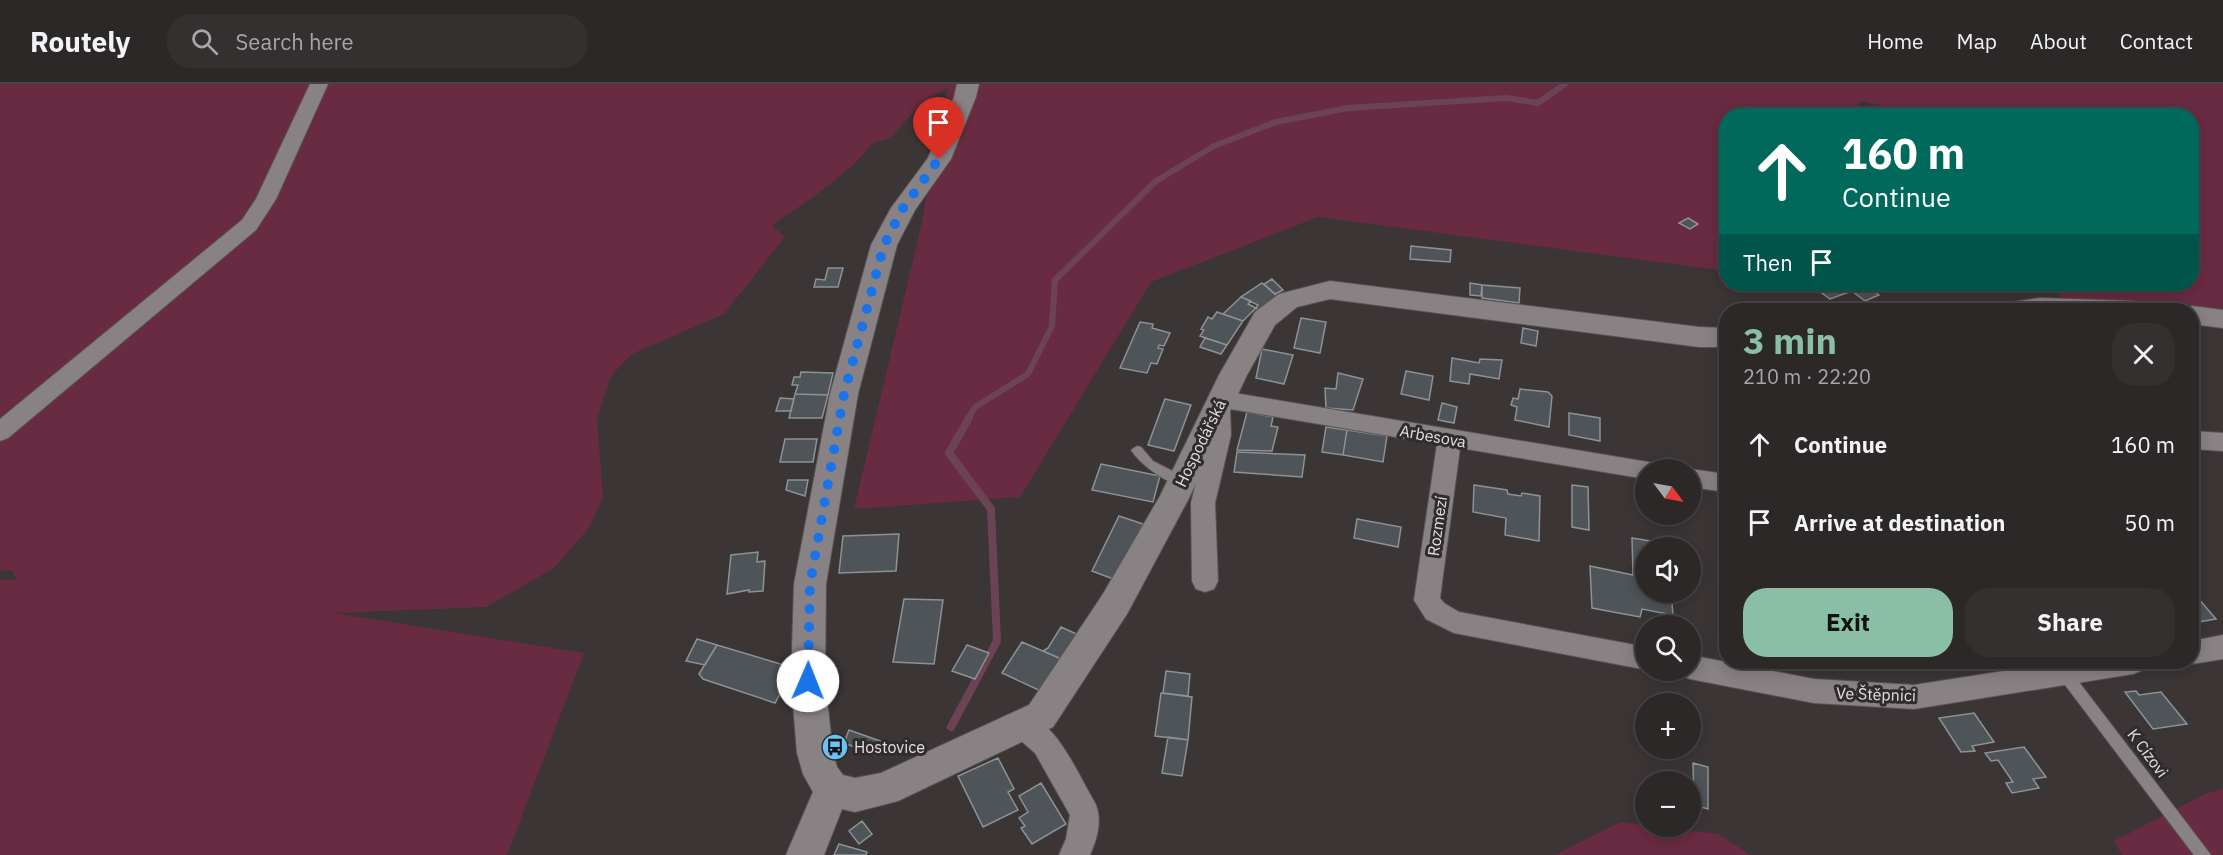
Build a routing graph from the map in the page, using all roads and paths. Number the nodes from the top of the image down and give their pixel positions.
1 (319, 84) edge
2 (968, 84) edge
3 (2199, 316) edge
4 (2223, 319) edge
5 (1719, 338) edge
6 (1220, 402) junction
7 (0, 432) edge
8 (1449, 439) junction
9 (2199, 440) edge
10 (2223, 442) edge
11 (1137, 450) dead end
12 (1635, 468) edge
13 (1701, 480) edge
14 (1182, 481) junction
15 (1719, 482) edge
16 (1205, 581) dead end
17 (2223, 647) edge
18 (2199, 651) edge
19 (1635, 657) edge
20 (1701, 669) edge
21 (2089, 669) edge
22 (2064, 673) junction
23 (1022, 724) junction
24 (832, 790) junction
25 (805, 855) edge
26 (1074, 855) edge
27 (2203, 855) edge

1 - 7 street
2 - 24 street
3 - 4 street
5 - 6 street, Hospodářská
6 - 8 street, Arbesova
6 - 14 street, Hospodářská
6 - 16 street
8 - 12 street, Arbesova
8 - 19 street, Rozmezí
9 - 10 street
11 - 14 lane
13 - 15 street
14 - 23 street, Hospodářská
17 - 18 street
20 - 22 street, Ve Štěpnici
21 - 22 street, Ve Štěpnici
22 - 27 lane, K Cízovi
23 - 24 street, Hospodářská
23 - 26 street
24 - 25 street

